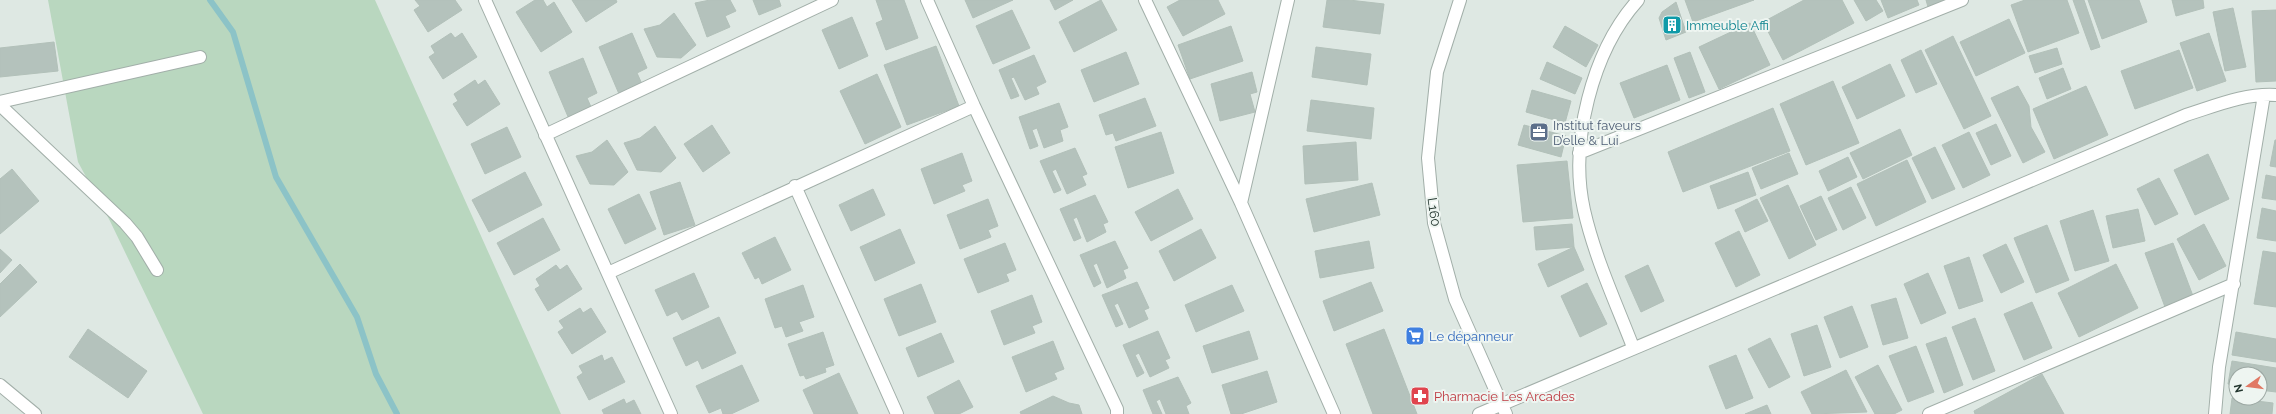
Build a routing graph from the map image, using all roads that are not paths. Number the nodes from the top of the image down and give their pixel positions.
1 (485, 0) edge
2 (832, 0) edge
3 (927, 0) edge
4 (1145, 0) edge
5 (1288, 0) edge
6 (1460, 0) edge
7 (1638, 0) edge
8 (1962, 0) edge
9 (200, 57) dead end
10 (2264, 95) junction
11 (2276, 95) edge
12 (0, 104) edge
13 (974, 106) junction
14 (545, 135) junction
15 (1579, 154) junction
16 (795, 186) junction
17 (1241, 203) junction
18 (157, 270) dead end
19 (608, 273) junction
20 (2234, 284) junction
21 (1633, 347) junction
22 (0, 385) edge
23 (1504, 409) edge
24 (35, 414) edge
25 (671, 414) edge
26 (897, 414) edge
27 (1117, 414) edge
28 (1334, 414) edge
29 (1479, 414) edge
30 (1929, 414) edge
31 (2215, 414) edge

1 - 14 street
2 - 14 street
3 - 13 street
4 - 17 street
5 - 17 street
6 - 23 street, L160
7 - 15 street
8 - 15 street
9 - 12 street
10 - 11 street
10 - 20 street
10 - 21 street
12 - 18 street
13 - 16 street
13 - 27 street
14 - 19 street
15 - 21 street
16 - 19 street
16 - 26 street
17 - 28 street
19 - 25 street
20 - 30 street
20 - 31 street
21 - 23 street
22 - 24 street
23 - 29 street

